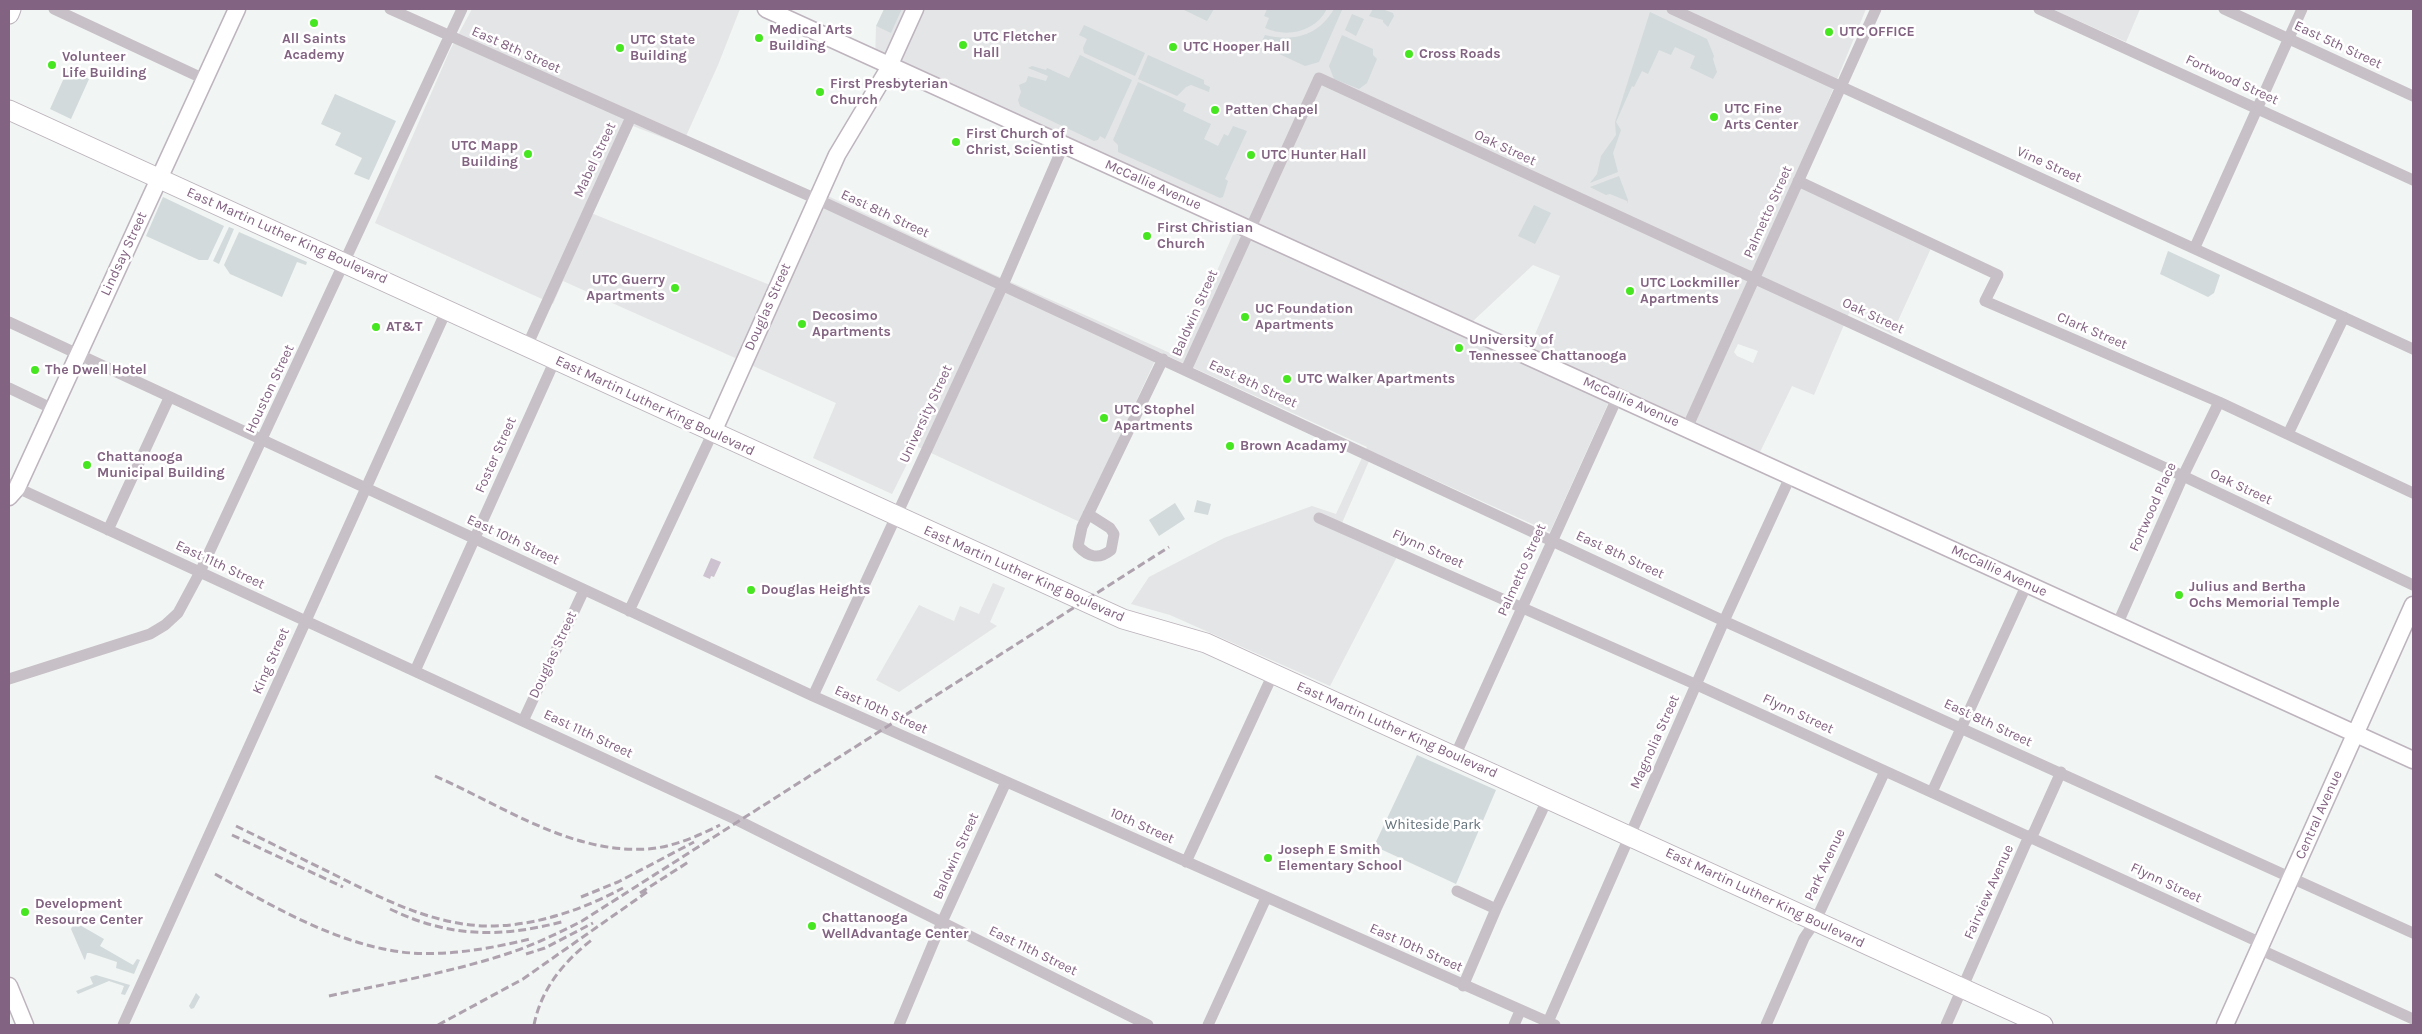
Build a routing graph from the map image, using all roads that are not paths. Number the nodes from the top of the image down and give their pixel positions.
1 (11, 9) edge
2 (54, 9) edge
3 (237, 9) edge
4 (390, 9) edge
5 (462, 9) edge
6 (766, 9) edge
7 (915, 9) edge
8 (1672, 9) edge
9 (1876, 9) edge
10 (2039, 9) edge
11 (2224, 9) edge
12 (2302, 9) edge
13 (9, 14) edge
14 (449, 36) junction
15 (2288, 38) junction
16 (890, 65) junction
17 (1319, 78) joint
18 (204, 79) junction
19 (1839, 86) junction
20 (2413, 96) edge
21 (2258, 108) junction
22 (9, 110) edge
23 (631, 117) junction
24 (1064, 144) junction
25 (158, 179) junction
26 (2413, 180) edge
27 (1798, 181) junction
28 (816, 199) junction
29 (1250, 229) junction
30 (2195, 247) junction
31 (345, 262) junction
32 (1754, 278) junction
33 (1003, 286) junction
34 (447, 309) junction
35 (2344, 317) junction
36 (9, 322) edge
37 (527, 346) junction
38 (2413, 349) edge
39 (78, 355) junction
40 (1163, 359) junction
41 (555, 360) junction
42 (1186, 370) junction
43 (9, 388) edge
44 (1618, 396) junction
45 (169, 398) junction
46 (2220, 402) junction
47 (53, 409) junction
48 (1687, 428) junction
49 (713, 432) junction
50 (2288, 434) junction
51 (262, 440) junction
52 (1791, 475) junction
53 (2183, 476) junction
54 (366, 488) junction
55 (12, 490) edge
56 (2413, 493) edge
57 (1088, 514) dead end
58 (895, 516) junction
59 (1319, 518) dead end
60 (108, 530) junction
61 (475, 539) junction
62 (1553, 539) junction
63 (200, 572) junction
64 (2027, 584) junction
65 (2413, 585) edge
66 (584, 590) junction
67 (2413, 605) edge
68 (1522, 606) junction
69 (629, 611) junction
70 (1724, 620) junction
71 (306, 621) junction
72 (2117, 625) junction
73 (415, 671) junction
74 (1273, 674) junction
75 (12, 675) edge
76 (1697, 684) junction
77 (813, 696) junction
78 (523, 721) junction
79 (1962, 727) junction
80 (2355, 734) junction
81 (1455, 756) junction
82 (2413, 760) edge
83 (1885, 771) junction
84 (2061, 772) junction
85 (1006, 782) junction
86 (1932, 792) junction
87 (1548, 798) junction
88 (1630, 835) junction
89 (2030, 838) junction
90 (1186, 862) junction
91 (2290, 879) junction
92 (1457, 890) dead end
93 (1266, 898) junction
94 (1496, 909) junction
95 (942, 922) junction
96 (1815, 922) junction
97 (2413, 932) edge
98 (2260, 946) junction
99 (9, 986) edge
100 (1463, 986) junction
101 (1962, 989) junction
102 (1520, 1011) junction
103 (2413, 1019) edge
104 (1552, 1024) edge
105 (25, 1025) edge
106 (123, 1025) edge
107 (899, 1025) edge
108 (1148, 1025) edge
109 (1208, 1025) edge
110 (1514, 1025) edge
111 (1766, 1025) edge
112 (1946, 1025) edge
113 (2043, 1025) edge
114 (2225, 1025) edge

1 - 13 main road
2 - 18 street
3 - 18 main road, Lindsay Street
4 - 14 street, East 8th Street
5 - 14 street, Houston Street
6 - 16 main road, McCallie Avenue
7 - 16 main road, Douglas Street
8 - 19 street, Vine Street
9 - 19 street, Palmetto Street
10 - 21 street, Fortwood Street
11 - 15 street, East 5th Street
12 - 15 street
14 - 23 street, East 8th Street
14 - 31 street, Houston Street
15 - 20 street, East 5th Street
15 - 21 street
16 - 24 main road, McCallie Avenue
16 - 28 main road, Douglas Street
17 - 29 street, Baldwin Street
17 - 32 street, Oak Street
18 - 25 main road, Lindsay Street
19 - 27 street, Palmetto Street
19 - 30 street, Vine Street
21 - 26 street, Fortwood Street
21 - 30 street
22 - 25 main road, East Martin Luther King Boulevard
23 - 28 street, Mabel Street
23 - 37 street, Mabel Street
24 - 29 main road, McCallie Avenue
24 - 33 street, University Street
25 - 31 main road, East Martin Luther King Boulevard
25 - 39 main road, Lindsay Street
27 - 32 street, Palmetto Street
27 - 46 street, Clark Street
28 - 33 street, East 8th Street
28 - 49 main road, Douglas Street
29 - 42 street, Baldwin Street
29 - 44 main road, McCallie Avenue
30 - 35 street, Vine Street
31 - 34 main road, East Martin Luther King Boulevard
31 - 51 street, Houston Street
32 - 48 street, Palmetto Street
32 - 53 street, Oak Street
33 - 40 street, East 8th Street
33 - 58 street, University Street
34 - 37 main road, East Martin Luther King Boulevard
34 - 54 street, King Street
35 - 38 street, Vine Street
35 - 50 street
36 - 39 street, East 10th Street
37 - 41 main road, East Martin Luther King Boulevard
39 - 45 street, East 10th Street
39 - 47 main road, Lindsay Street
40 - 42 street, East 8th Street
40 - 57 street
41 - 49 main road, East Martin Luther King Boulevard
41 - 61 street, Foster Street
42 - 62 street, East 8th Street
43 - 47 street
44 - 48 main road, McCallie Avenue
44 - 62 street, Palmetto Street
45 - 51 street, East 10th Street
45 - 60 street
46 - 50 street, Clark Street
46 - 53 street, Fortwood Place
47 - 55 main road, Lindsay Street
48 - 52 main road, McCallie Avenue
49 - 58 main road, East Martin Luther King Boulevard
49 - 69 street, Douglas Street
50 - 56 street, Clark Street
51 - 54 street, East 10th Street
51 - 63 street, Houston Street
52 - 64 main road, McCallie Avenue
52 - 70 street, Magnolia Street
53 - 65 street, Oak Street
53 - 72 street, Fortwood Place
54 - 61 street, East 10th Street
54 - 71 street, King Street
55 - 60 street, East 11th Street
58 - 74 main road, East Martin Luther King Boulevard
58 - 77 street, University Street
59 - 68 street, Flynn Street
60 - 63 street, East 11th Street
61 - 66 street, East 10th Street
61 - 73 street, Foster Street
62 - 68 street, Palmetto Street
62 - 70 street, East 8th Street
63 - 71 street, East 11th Street
63 - 75 street, Houston Street
64 - 72 main road, McCallie Avenue
64 - 79 street
66 - 69 street, East 10th Street
66 - 78 street, Douglas Street
67 - 80 main road, Central Avenue
68 - 76 street, Flynn Street
68 - 81 street, Palmetto Street
69 - 77 street, East 10th Street
70 - 76 street, Magnolia Street
70 - 79 street, East 8th Street
71 - 73 street, East 11th Street
71 - 106 street, King Street
72 - 80 main road, McCallie Avenue
73 - 78 street, East 11th Street
74 - 81 main road, East Martin Luther King Boulevard
74 - 90 street
76 - 83 street, Flynn Street
76 - 88 street, Magnolia Street
77 - 85 street, East 10th Street
78 - 95 street, East 11th Street
79 - 84 street, East 8th Street
79 - 86 street
80 - 82 main road, McCallie Avenue
80 - 91 main road, Central Avenue
81 - 87 main road, East Martin Luther King Boulevard
83 - 86 street, Flynn Street
83 - 96 street, Park Avenue
84 - 89 street, Fairview Avenue
84 - 91 street, East 8th Street
85 - 90 street, 10th Street
85 - 95 street, Baldwin Street
86 - 89 street, Flynn Street
87 - 88 main road, East Martin Luther King Boulevard
87 - 94 street
88 - 96 main road, East Martin Luther King Boulevard
88 - 104 street, Magnolia Street
89 - 98 street, Flynn Street
89 - 101 street, Fairview Avenue
90 - 93 street, 10th Street
91 - 97 street, East 8th Street
91 - 98 main road, Central Avenue
92 - 94 street
93 - 100 street, East 10th Street
93 - 109 street
94 - 100 street
95 - 107 street, Baldwin Street
95 - 108 street, East 11th Street
96 - 101 main road, East Martin Luther King Boulevard
96 - 111 street, Park Avenue
98 - 103 street, Flynn Street
98 - 114 main road, Central Avenue
99 - 105 main road
100 - 102 street, East 10th Street
101 - 112 street, Fairview Avenue
101 - 113 main road, East Martin Luther King Boulevard
102 - 104 street, East 10th Street
102 - 110 street

